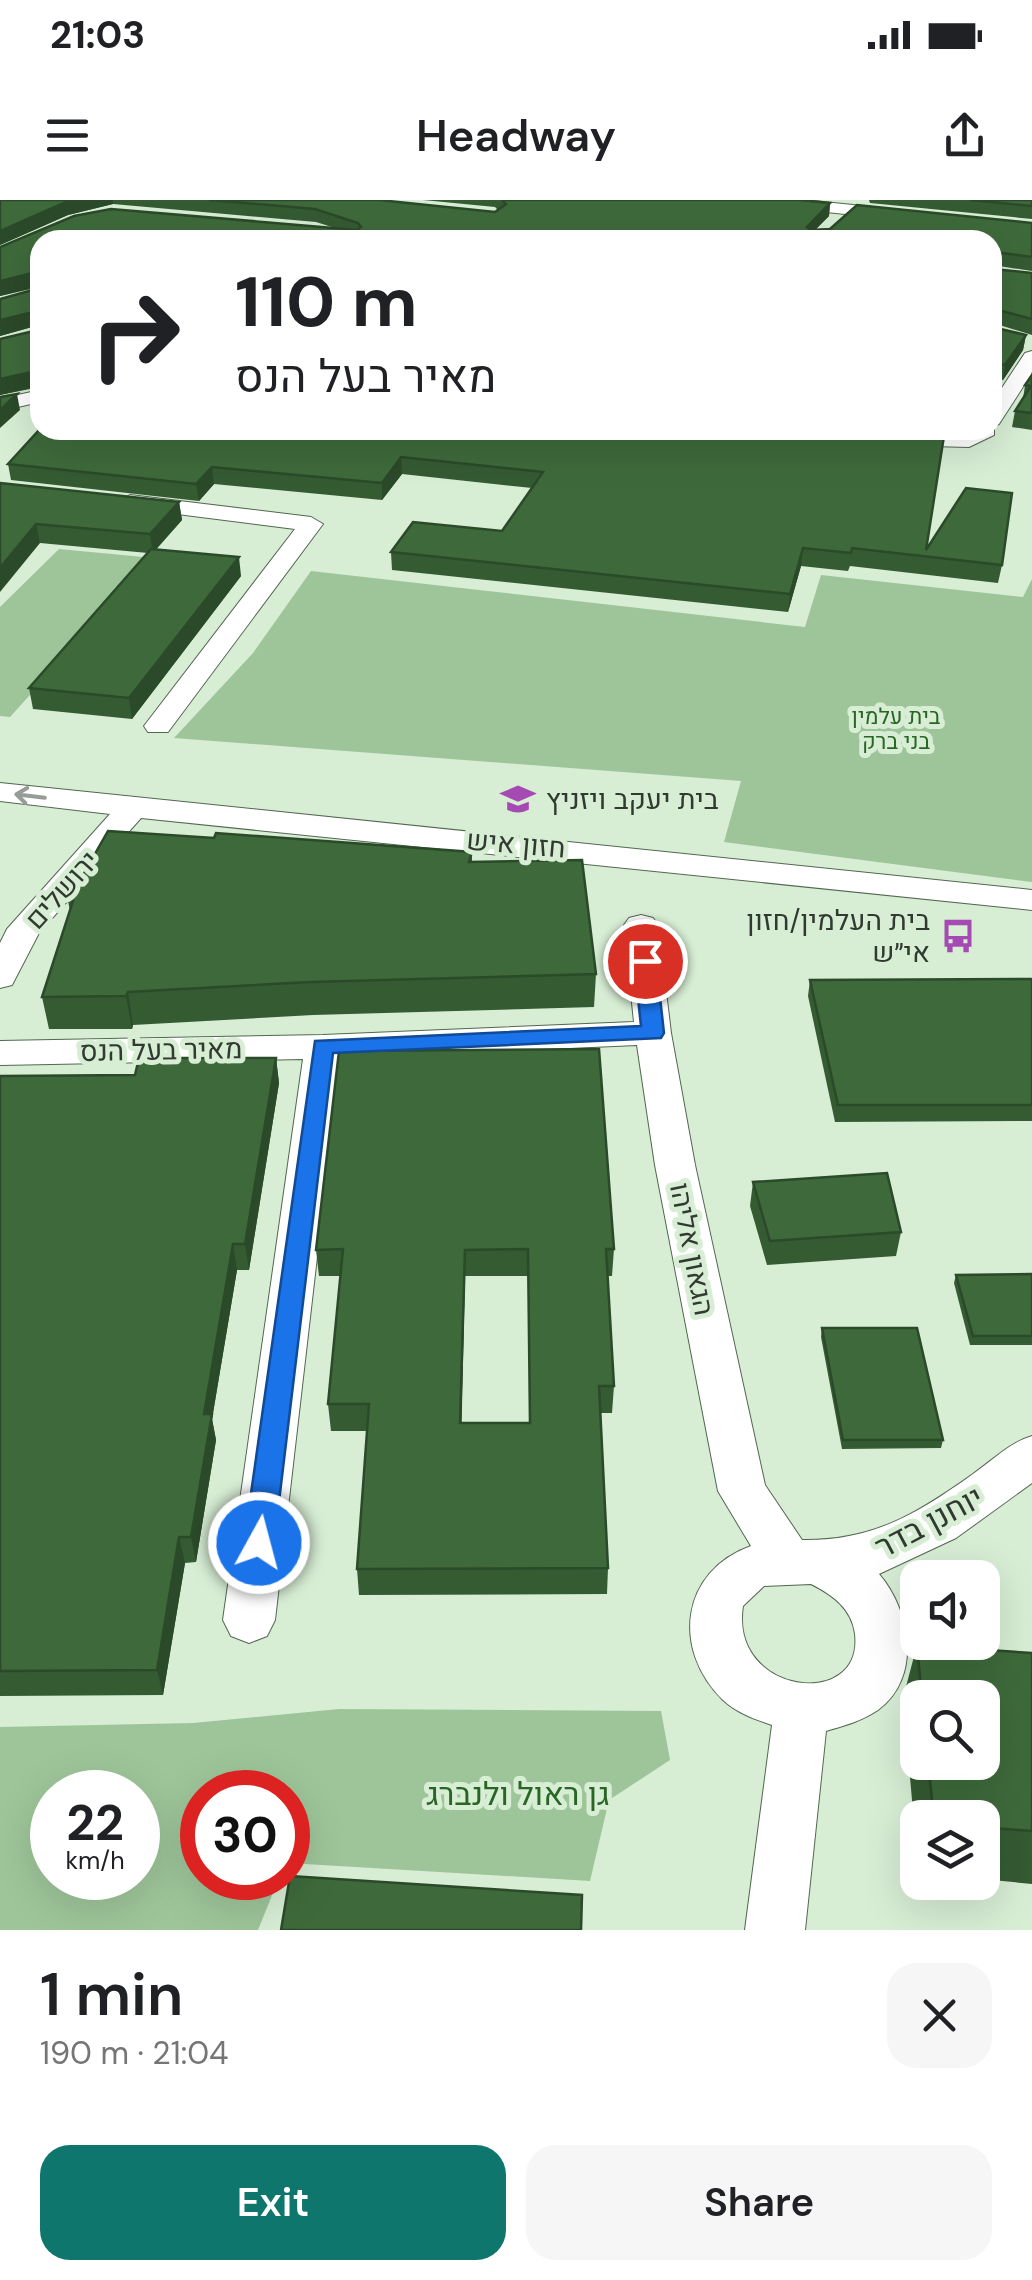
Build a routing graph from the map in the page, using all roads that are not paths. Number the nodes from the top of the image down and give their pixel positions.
1 (760, 200) edge
2 (855, 205) edge
3 (923, 217) edge
4 (828, 230) edge
5 (1030, 346) edge
6 (1002, 391) edge
7 (30, 398) edge
8 (0, 405) edge
9 (902, 440) edge
10 (970, 440) edge
11 (104, 500) edge
12 (158, 726) dead end
13 (0, 792) edge
14 (0, 817) edge
15 (124, 819) junction
16 (1032, 900) edge
17 (1032, 922) edge
18 (641, 924) dead end
19 (0, 977) edge
20 (653, 1033) junction
21 (323, 1046) junction
22 (0, 1053) edge
23 (1032, 1455) edge
24 (801, 1561) junction
25 (249, 1620) dead end
26 (800, 1710) junction
27 (775, 1930) edge

1 - 2 street
2 - 3 street
2 - 4 street
5 - 6 street
7 - 8 street
9 - 10 street
11 - 12 street
15 -> 13 street, חזון איש
14 - 15 street, חזון איש
15 - 16 street, חזון איש
15 - 17 street, חזון איש
15 - 19 street, ירושלים
18 - 20 street, הגאון אליהו
20 - 21 street, מאיר בעל הנס
20 - 24 street, הגאון אליהו
21 - 22 street, מאיר בעל הנס
21 - 25 street
23 - 24 street, יוחנן בדר
24 - 26 street
24 - 26 street
26 - 27 street

